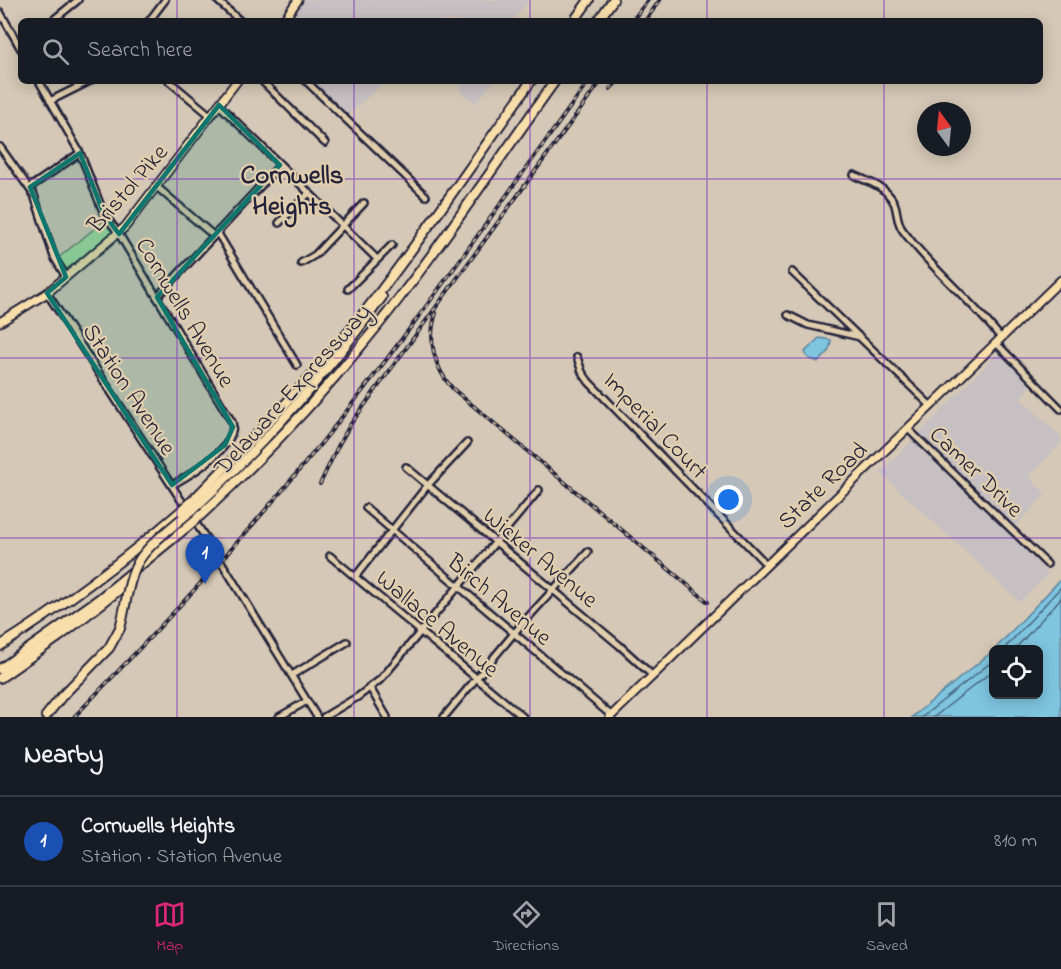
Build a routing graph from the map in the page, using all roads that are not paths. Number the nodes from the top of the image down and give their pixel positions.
1 (78, 0) edge
2 (165, 0) edge
3 (217, 0) edge
4 (298, 0) edge
5 (589, 0) edge
6 (613, 0) edge
7 (0, 12) edge
8 (56, 18) edge
9 (151, 18) edge
10 (237, 18) edge
11 (285, 18) edge
12 (576, 18) edge
13 (600, 18) edge
14 (18, 44) edge
15 (41, 84) edge
16 (84, 84) edge
17 (173, 84) edge
18 (235, 84) edge
19 (265, 84) edge
20 (309, 84) edge
21 (529, 84) edge
22 (553, 84) edge
23 (50, 101) junction
24 (219, 105) junction
25 (211, 116) junction
26 (325, 143) dead end
27 (0, 147) edge
28 (80, 153) junction
29 (280, 165) junction
30 (854, 175) dead end
31 (30, 187) junction
32 (157, 187) junction
33 (309, 194) junction
34 (426, 196) dead end
35 (364, 203) dead end
36 (279, 223) dead end
37 (343, 227) junction
38 (119, 234) junction
39 (216, 234) junction
40 (392, 245) dead end
41 (377, 260) junction
42 (301, 263) dead end
43 (792, 272) dead end
44 (66, 277) junction
45 (1061, 280) edge
46 (348, 289) dead end
47 (47, 293) junction
48 (157, 297) junction
49 (788, 315) dead end
50 (0, 322) edge
51 (861, 338) junction
52 (999, 341) junction
53 (577, 357) dead end
54 (297, 365) dead end
55 (932, 406) junction
56 (1061, 409) edge
57 (908, 429) junction
58 (467, 442) dead end
59 (406, 467) dead end
60 (172, 485) junction
61 (427, 486) junction
62 (539, 490) dead end
63 (194, 503) junction
64 (366, 508) dead end
65 (390, 530) junction
66 (495, 542) junction
67 (588, 552) dead end
68 (330, 556) dead end
69 (152, 557) junction
70 (1047, 564) dead end
71 (767, 565) junction
72 (355, 577) junction
73 (458, 586) junction
74 (552, 590) junction
75 (421, 632) junction
76 (514, 634) junction
77 (347, 642) dead end
78 (0, 646) edge
79 (0, 669) edge
80 (292, 675) junction
81 (653, 676) junction
82 (0, 678) edge
83 (477, 679) junction
84 (370, 688) junction
85 (307, 701) junction
86 (46, 716) dead end
87 (611, 716) edge
88 (279, 717) edge
89 (317, 717) edge
90 (324, 717) edge
91 (387, 717) edge
92 (444, 717) edge
93 (523, 717) edge

1 - 8 street
2 - 9 street
3 - 10 street
4 - 11 main road
5 - 12 highway
6 - 13 highway
7 - 14 street
15 - 23 street, Cornwells Avenue
16 - 23 street
17 - 25 street
18 - 24 main road, Bristol Pike
19 - 26 street
20 - 34 street
21 - 63 highway
22 - 69 highway, Delaware Expressway, bridge
23 - 28 street, Cornwells Avenue
24 - 25 main road, Bristol Pike
24 - 29 street
25 - 32 main road, Bristol Pike
27 - 31 street
28 - 31 street
28 - 38 street, Cornwells Avenue
29 - 33 street
29 - 39 street
30 - 52 street
31 - 44 street
32 - 38 main road, Bristol Pike
32 - 39 street
33 - 36 street
33 - 37 street
35 - 37 street
37 - 41 street
37 - 42 street
38 - 44 main road, Bristol Pike
38 - 48 street, Cornwells Avenue
39 - 48 street
39 - 54 street
40 - 41 street
41 - 46 street
43 - 51 street
44 - 47 main road, Bristol Pike
45 - 52 main road, State Road
47 - 50 main road, Bristol Pike
47 - 60 street, Station Avenue
48 - 60 street, Cornwells Avenue
49 - 51 street
51 - 55 street
52 - 55 main road, State Road
52 - 56 street
53 - 71 street, Imperial Court
55 - 57 main road, State Road
57 - 70 street, Camer Drive
57 - 71 main road, State Road
58 - 61 street
59 - 61 street, Wicker Avenue
60 - 80 street, Station Avenue
61 - 65 street
61 - 66 street, Wicker Avenue
62 - 66 street
63 - 78 highway, bridge
63 - 86 highway, bridge
64 - 65 street, Birch Avenue
65 - 72 street
65 - 73 street, Birch Avenue
66 - 73 street
66 - 74 street, Wicker Avenue
67 - 74 street
68 - 72 street, Wallace Avenue
69 - 79 highway, Delaware Expressway
69 - 82 highway
71 - 81 main road, State Road
72 - 75 street, Wallace Avenue
73 - 75 street
73 - 76 street, Birch Avenue
74 - 76 street
74 - 81 street, Wicker Avenue
75 - 83 street, Wallace Avenue
75 - 84 street
76 - 83 street
76 - 87 street, Birch Avenue
77 - 80 street
80 - 85 street, Station Avenue
81 - 87 main road, State Road
83 - 92 street
83 - 93 street, Wallace Avenue
84 - 90 street
84 - 91 street
85 - 88 street
85 - 89 street, Station Avenue

